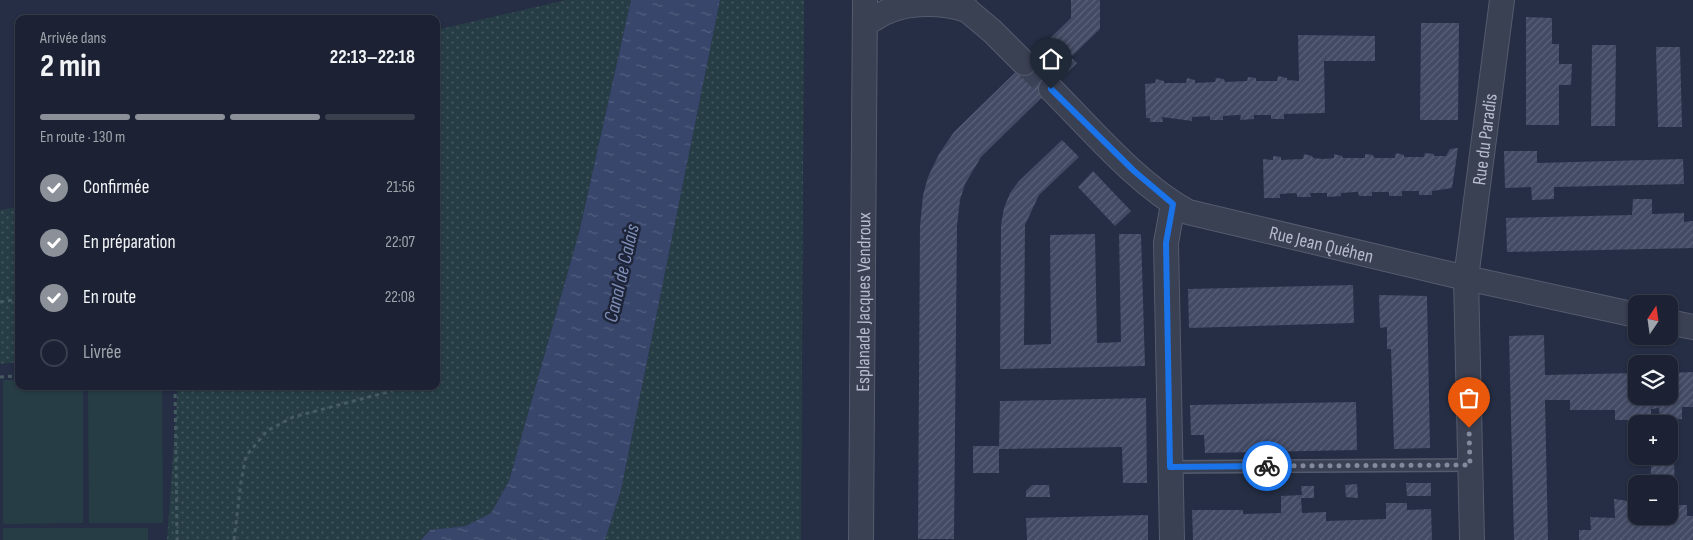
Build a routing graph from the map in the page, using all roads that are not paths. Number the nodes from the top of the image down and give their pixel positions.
1 (1502, 0) edge
2 (968, 3) edge
3 (874, 6) edge
4 (1024, 63) tunnel mouth
5 (1051, 89) tunnel mouth
6 (1173, 204) junction
7 (1466, 278) junction
8 (1628, 312) edge
9 (1678, 324) edge
10 (1693, 327) edge
11 (1470, 465) junction
12 (1170, 467) junction
13 (861, 540) edge
14 (1172, 540) edge
15 (1472, 540) edge

1 - 7 street, Rue du Paradis
2 - 3 street
2 - 4 street
3 - 13 street, Esplanade Jacques Vendroux
5 - 6 street, Rue Jean Quéhen
6 - 7 street, Rue Jean Quéhen
6 - 12 street
7 - 8 street, Rue Jean Quéhen
7 - 11 street, Rue du Paradis
9 - 10 street
11 - 12 lane
11 - 15 street, Rue du Paradis
12 - 14 street

